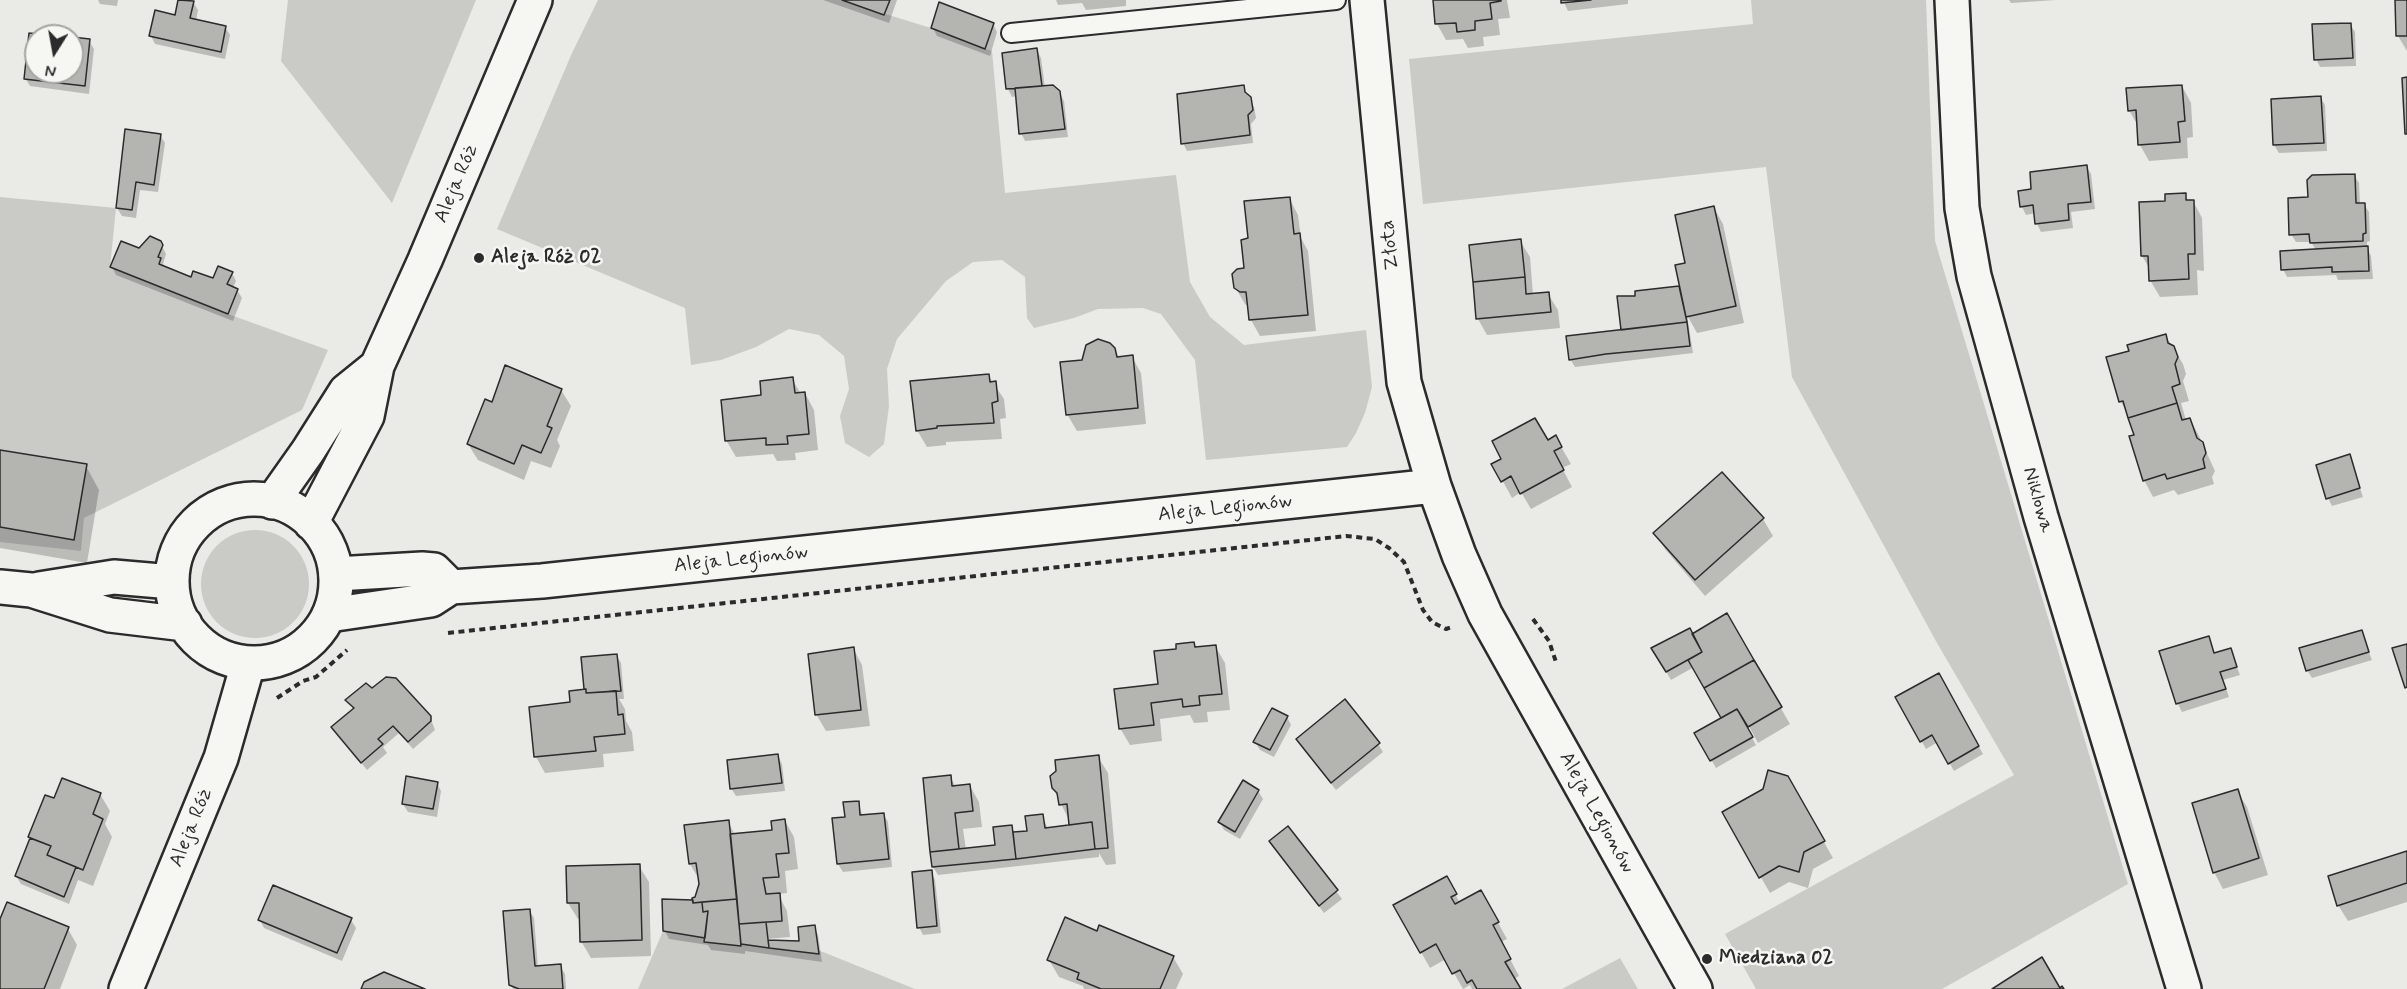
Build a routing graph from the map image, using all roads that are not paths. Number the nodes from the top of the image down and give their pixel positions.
1 (535, 0) edge
2 (1336, 0) edge
3 (1367, 0) edge
4 (1952, 0) edge
5 (1011, 33) dead end
6 (377, 366) junction
7 (1434, 486) junction
8 (272, 502) junction
9 (311, 523) junction
10 (336, 574) junction
11 (172, 582) junction
12 (451, 587) junction
13 (15, 589) edge
14 (329, 615) junction
15 (185, 624) junction
16 (248, 663) junction
17 (126, 989) edge
18 (1695, 989) edge
19 (2184, 989) edge

1 - 6 street, Aleja Róż
2 - 5 lane
3 - 7 street, Złota
4 - 19 street, Niklowa
6 - 8 street, Aleja Róż
6 - 9 street, Aleja Róż
7 - 12 street, Aleja Legionów
7 - 18 street, Aleja Legionów
8 - 9 street
8 - 11 street
9 - 10 street
10 - 12 street
10 - 14 street
11 - 13 street
11 - 15 street
12 - 14 street, Aleja Legionów
13 - 15 street
14 - 16 street
15 - 16 street
16 - 17 street, Aleja Róż

